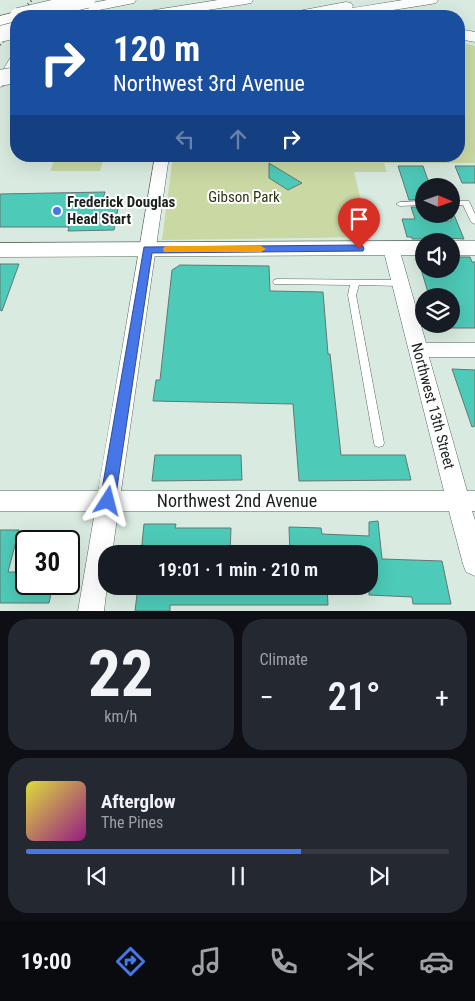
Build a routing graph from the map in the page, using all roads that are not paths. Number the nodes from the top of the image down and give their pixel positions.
1 (129, 0) edge
2 (154, 0) edge
3 (246, 0) edge
4 (373, 0) edge
5 (431, 0) edge
6 (412, 4) junction
7 (86, 10) edge
8 (181, 10) edge
9 (323, 10) edge
10 (370, 10) edge
11 (402, 10) edge
12 (10, 67) edge
13 (0, 84) edge
14 (161, 162) edge
15 (415, 203) edge
16 (460, 203) edge
17 (400, 204) dead end
18 (475, 222) edge
19 (391, 248) junction
20 (415, 248) edge
21 (460, 248) edge
22 (475, 248) edge
23 (0, 250) edge
24 (148, 250) junction
25 (277, 282) dead end
26 (400, 283) junction
27 (354, 284) junction
28 (418, 350) junction
29 (475, 350) edge
30 (379, 443) dead end
31 (0, 501) edge
32 (108, 501) junction
33 (467, 501) edge
34 (475, 564) edge
35 (91, 611) edge

1 - 7 highway
2 - 7 highway
3 - 8 highway
4 - 9 highway
5 - 6 highway
6 - 10 highway
6 - 11 highway
12 - 13 street
14 - 24 street
15 - 17 lane
16 - 18 lane
19 - 20 street
19 - 24 street
19 - 26 street, Northwest 13th Street
21 - 22 street
23 - 24 street
24 - 32 street
25 - 27 lane
26 - 27 lane
26 - 28 street, Northwest 13th Street
27 - 30 lane
28 - 29 street
28 - 33 street, Northwest 13th Street
31 - 32 street, Northwest 2nd Avenue
32 - 33 street, Northwest 2nd Avenue
32 - 35 street
33 - 34 street, Northwest 13th Street

